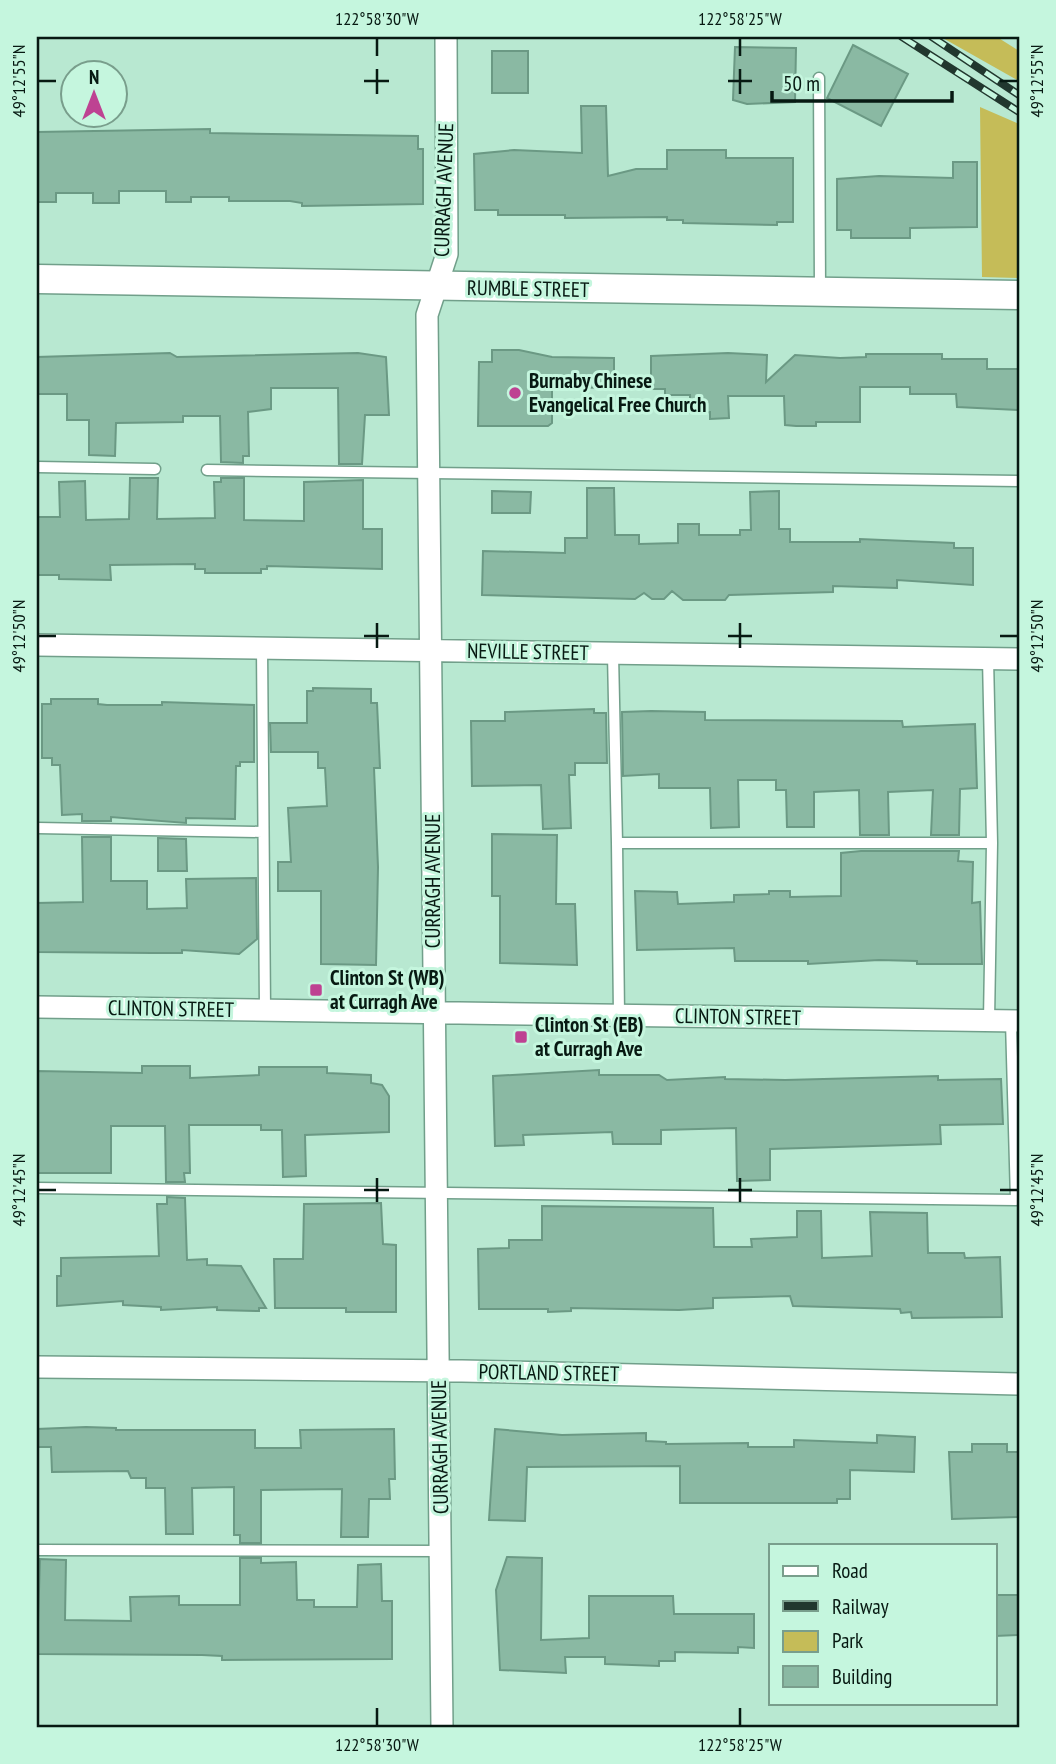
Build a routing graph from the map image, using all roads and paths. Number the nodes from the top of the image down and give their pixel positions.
1 (446, 37) edge
2 (819, 78) dead end
3 (37, 279) edge
4 (436, 287) junction
5 (820, 294) junction
6 (1019, 295) edge
7 (37, 467) edge
8 (155, 469) dead end
9 (207, 470) dead end
10 (431, 471) junction
11 (1019, 481) edge
12 (37, 645) edge
13 (262, 648) junction
14 (432, 650) junction
15 (613, 654) junction
16 (988, 658) junction
17 (1019, 659) edge
18 (37, 828) edge
19 (262, 832) junction
20 (617, 844) junction
21 (992, 844) junction
22 (37, 1007) edge
23 (265, 1010) junction
24 (435, 1012) junction
25 (619, 1015) junction
26 (989, 1020) junction
27 (1015, 1021) edge
28 (37, 1188) edge
29 (436, 1191) junction
30 (37, 1367) edge
31 (439, 1371) junction
32 (1019, 1384) edge
33 (37, 1550) edge
34 (442, 1551) junction
35 (442, 1727) edge

1 - 4 street, CURRAGH AVENUE
2 - 5 lane
3 - 4 street, RUMBLE STREET
4 - 5 street, RUMBLE STREET
4 - 10 street, CURRAGH AVENUE
5 - 6 street, RUMBLE STREET
7 - 8 lane
9 - 10 lane
10 - 11 lane
10 - 14 street, CURRAGH AVENUE
12 - 13 street, NEVILLE STREET
13 - 14 street, NEVILLE STREET
13 - 19 lane
14 - 15 street, NEVILLE STREET
14 - 24 street, CURRAGH AVENUE
15 - 16 street, NEVILLE STREET
15 - 20 lane
16 - 17 street, NEVILLE STREET
16 - 21 lane
18 - 19 lane
19 - 23 lane
20 - 21 lane
20 - 25 lane
21 - 26 lane
22 - 23 street, CLINTON STREET
23 - 24 street, CLINTON STREET
24 - 25 street, CLINTON STREET
24 - 29 street, CURRAGH AVENUE
25 - 26 street, CLINTON STREET
26 - 27 street, CLINTON STREET
27 - 29 lane
28 - 29 lane
29 - 31 street, CURRAGH AVENUE
30 - 31 street, PORTLAND STREET
31 - 32 street, PORTLAND STREET
31 - 34 street, CURRAGH AVENUE
33 - 34 lane
34 - 35 street, CURRAGH AVENUE

